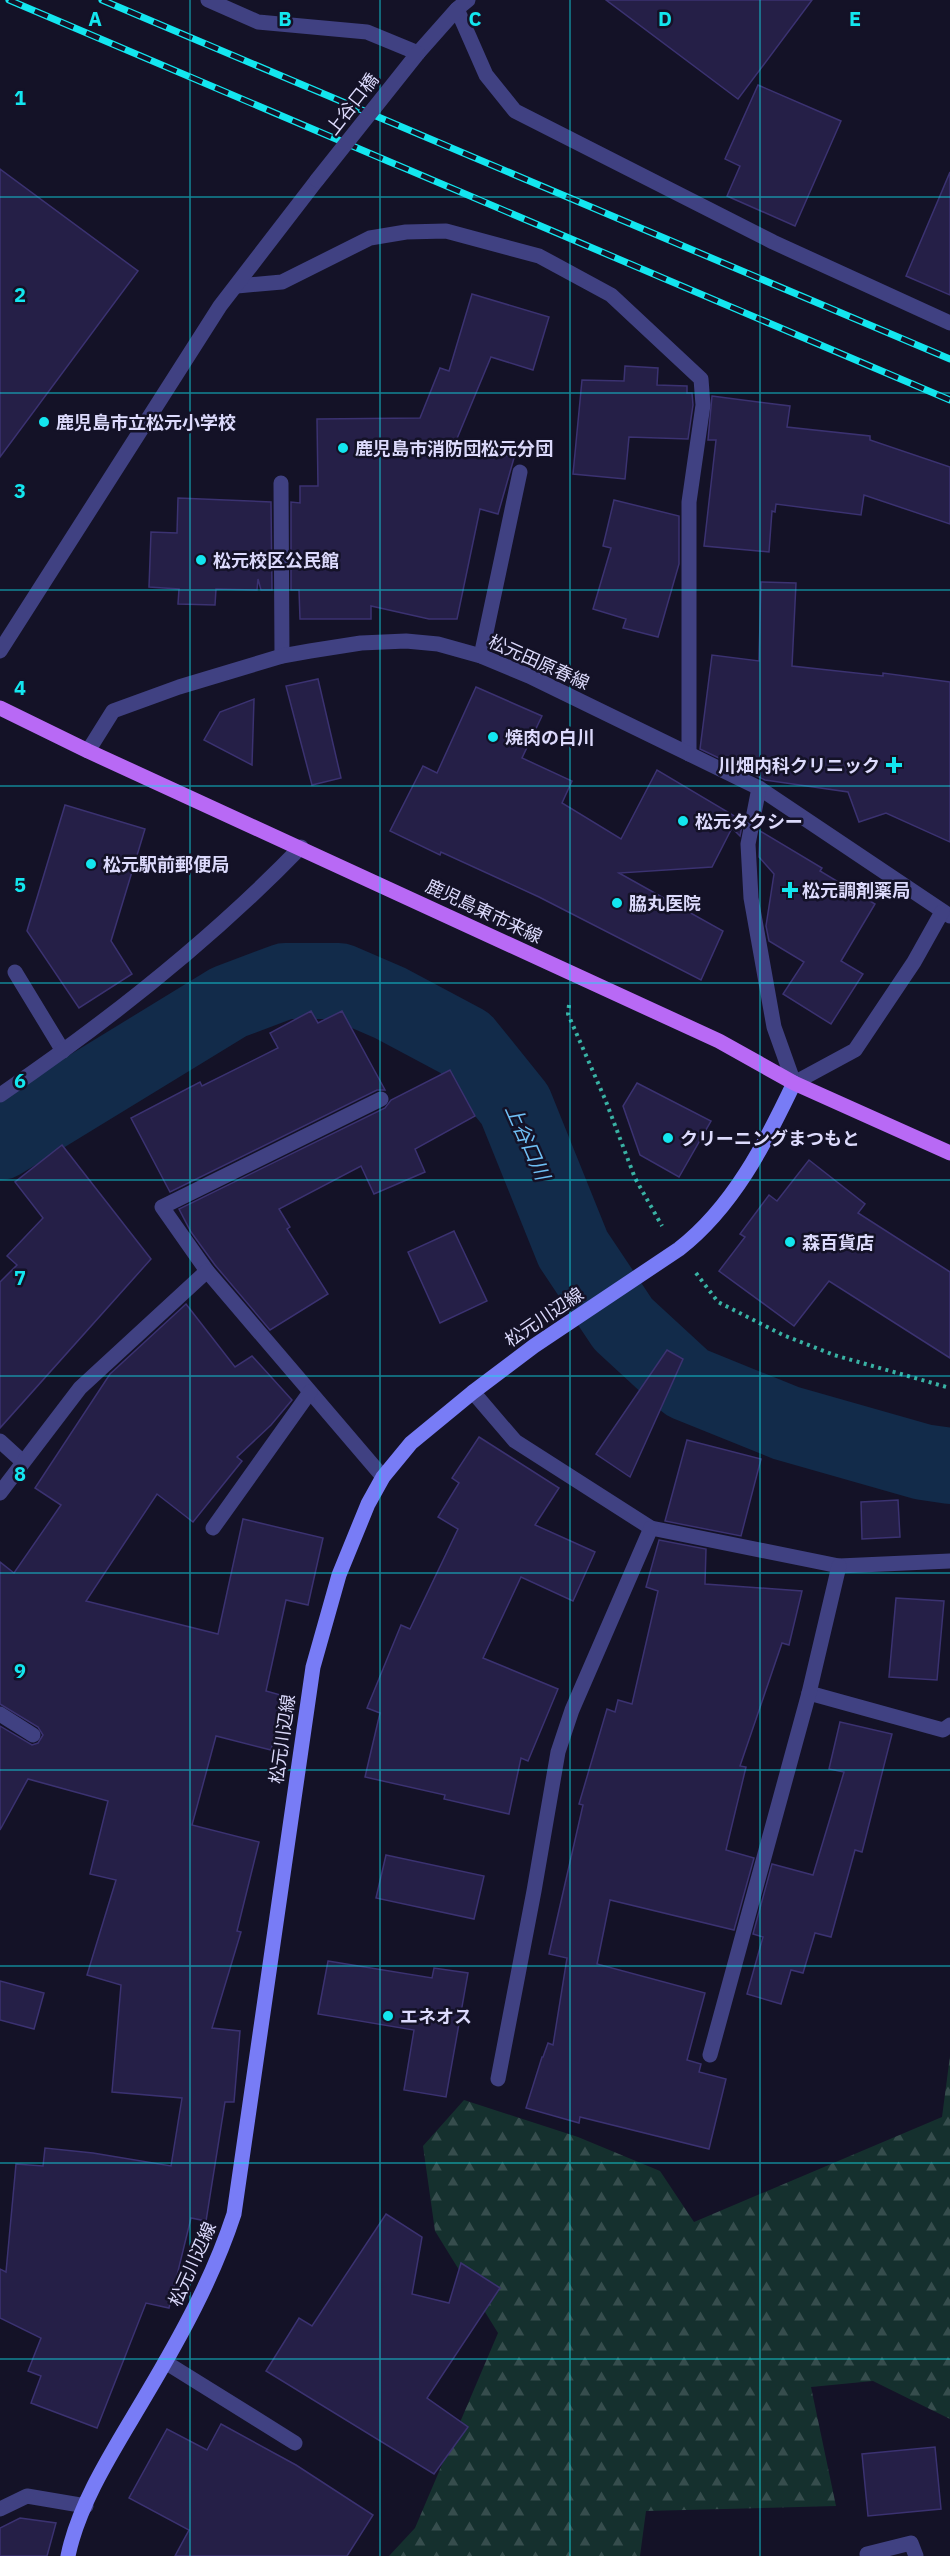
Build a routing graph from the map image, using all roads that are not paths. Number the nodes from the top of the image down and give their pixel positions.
1 (208, 0) edge
2 (462, 4) edge
3 (418, 53) junction
4 (237, 286) junction
5 (950, 323) edge
6 (520, 472) dead end
7 (281, 483) dead end
8 (0, 651) edge
9 (282, 656) junction
10 (481, 656) junction
11 (0, 708) edge
12 (88, 751) junction
13 (689, 754) junction
14 (759, 788) junction
15 (301, 847) junction
16 (946, 914) edge
17 (15, 972) dead end
18 (63, 1050) junction
19 (794, 1083) junction
20 (0, 1095) edge
21 (381, 1099) dead end
22 (950, 1153) edge
23 (207, 1271) junction
24 (310, 1392) junction
25 (473, 1392) junction
26 (0, 1441) edge
27 (23, 1462) junction
28 (383, 1477) junction
29 (0, 1493) edge
30 (213, 1528) dead end
31 (651, 1528) junction
32 (950, 1561) edge
33 (839, 1566) junction
34 (809, 1693) junction
35 (0, 1714) edge
36 (950, 1725) edge
37 (33, 1735) dead end
38 (710, 2055) dead end
39 (498, 2079) dead end
40 (165, 2362) junction
41 (295, 2443) dead end
42 (86, 2506) junction
43 (0, 2509) edge
44 (68, 2556) edge
45 (868, 2556) edge
46 (916, 2556) edge

1 - 3 street
2 - 3 street, 上谷口橋
2 - 5 street
3 - 4 street, 上谷口橋, bridge
4 - 8 street, 上谷口橋
4 - 13 street
6 - 10 street
7 - 9 street
9 - 10 street, 松元田原春線
9 - 12 street, 松元田原春線
10 - 13 street, 松元田原春線
11 - 12 main road, 鹿児島東市来線
12 - 15 main road, 鹿児島東市来線
13 - 14 street, 松元田原春線
14 - 16 street, 松元田原春線
14 - 19 street
15 - 18 street
15 - 19 main road, 鹿児島東市来線
16 - 19 street
17 - 18 street
18 - 20 street
19 - 22 main road, 鹿児島東市来線
19 - 25 main road, 松元川辺線
21 - 23 street
23 - 24 street
23 - 27 street
24 - 28 street
24 - 30 street
25 - 28 main road, 松元川辺線
25 - 31 street
26 - 27 street
27 - 29 street
28 - 40 main road, 松元川辺線
31 - 33 street
31 - 39 street
32 - 33 street
33 - 34 street
34 - 36 street
34 - 38 street
35 - 37 street
40 - 41 street
40 - 42 main road, 松元川辺線
42 - 43 street
42 - 44 main road, 松元川辺線
45 - 46 street

